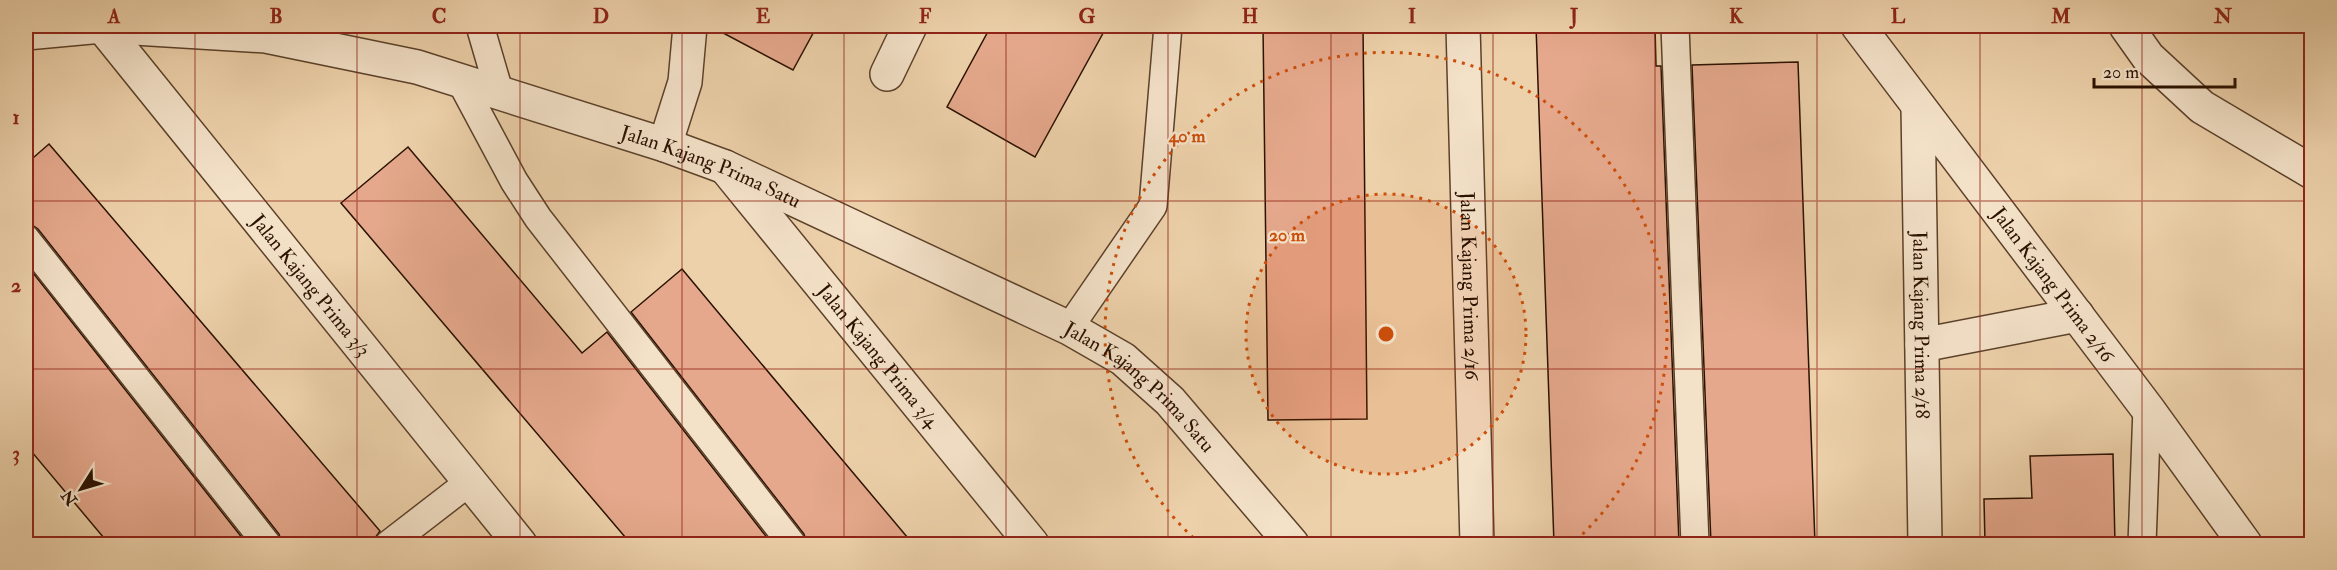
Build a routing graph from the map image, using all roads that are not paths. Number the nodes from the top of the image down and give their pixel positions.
1 (102, 26) edge
2 (480, 26) edge
3 (690, 26) edge
4 (910, 26) edge
5 (1168, 26) edge
6 (1463, 26) edge
7 (1675, 26) edge
8 (1858, 26) edge
9 (2126, 26) edge
10 (26, 33) edge
11 (888, 74) dead end
12 (460, 80) junction
13 (499, 91) junction
14 (1918, 106) junction
15 (665, 145) junction
16 (725, 167) junction
17 (2312, 172) edge
18 (26, 239) edge
19 (2077, 315) junction
20 (1070, 328) junction
21 (1922, 345) junction
22 (2147, 408) junction
23 (468, 483) junction
24 (267, 544) edge
25 (389, 544) edge
26 (520, 544) edge
27 (792, 544) edge
28 (1032, 544) edge
29 (1292, 544) edge
30 (1477, 544) edge
31 (1695, 544) edge
32 (1925, 544) edge
33 (2142, 544) edge
34 (2245, 544) edge

1 - 10 street, Jalan Kajang Prima Satu
1 - 12 street, Jalan Kajang Prima Satu
1 - 23 street, Jalan Kajang Prima 3/3
2 - 13 lane
3 - 15 street
4 - 11 street
5 - 20 lane
6 - 30 street, Jalan Kajang Prima 2/16
7 - 31 lane
8 - 14 street, Jalan Kajang Prima 2/16
9 - 17 street
12 - 13 street, Jalan Kajang Prima Satu
12 - 27 lane
13 - 15 street, Jalan Kajang Prima Satu
14 - 19 street, Jalan Kajang Prima 2/16
14 - 21 street, Jalan Kajang Prima 2/18
15 - 16 street, Jalan Kajang Prima Satu
16 - 20 street, Jalan Kajang Prima Satu
16 - 28 street, Jalan Kajang Prima 3/4
18 - 24 lane
19 - 21 street
19 - 22 street, Jalan Kajang Prima 2/16
20 - 29 street, Jalan Kajang Prima Satu
21 - 32 street, Jalan Kajang Prima 2/18
22 - 33 lane
22 - 34 street, Jalan Kajang Prima 2/16
23 - 25 lane
23 - 26 street, Jalan Kajang Prima 3/3

